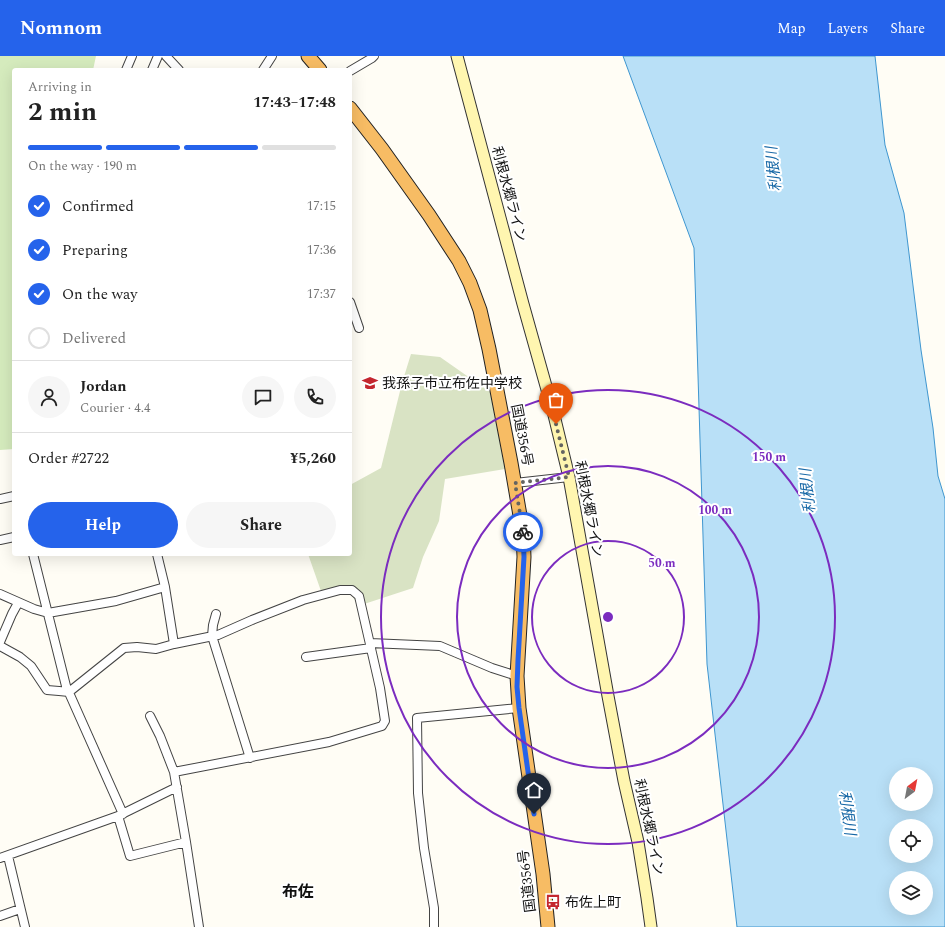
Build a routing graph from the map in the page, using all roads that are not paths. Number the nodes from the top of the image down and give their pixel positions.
1 (132, 56) edge
2 (158, 56) edge
3 (166, 56) edge
4 (272, 56) edge
5 (308, 56) edge
6 (374, 56) edge
7 (457, 56) edge
8 (127, 68) edge
9 (153, 68) edge
10 (177, 68) edge
11 (264, 68) edge
12 (318, 68) edge
13 (352, 69) edge
14 (352, 111) edge
15 (352, 308) edge
16 (359, 328) dead end
17 (569, 477) junction
18 (515, 483) junction
19 (12, 496) edge
20 (0, 499) edge
21 (12, 537) edge
22 (0, 540) edge
23 (34, 556) edge
24 (157, 556) edge
25 (164, 587) junction
26 (0, 594) edge
27 (18, 603) junction
28 (48, 612) junction
29 (216, 614) dead end
30 (212, 636) junction
31 (0, 642) edge
32 (174, 644) junction
33 (0, 646) edge
34 (370, 646) junction
35 (306, 657) dead end
36 (517, 676) junction
37 (69, 692) junction
38 (519, 708) junction
39 (150, 716) dead end
40 (250, 758) junction
41 (174, 772) junction
42 (177, 787) junction
43 (120, 815) junction
44 (186, 842) junction
45 (4, 857) edge
46 (20, 909) junction
47 (0, 916) edge
48 (25, 927) edge
49 (199, 927) edge
50 (434, 927) edge
51 (548, 927) edge
52 (651, 927) edge

1 - 8 street
2 - 9 street
3 - 10 street
4 - 11 street
5 - 12 highway
6 - 13 street
7 - 17 main road, 利根水郷ライン
14 - 18 highway, 国道356号
15 - 16 street
17 - 18 street
17 - 52 main road, 利根水郷ライン
18 - 36 highway, 国道356号
19 - 20 street
21 - 22 street
23 - 28 street
24 - 25 street
25 - 28 street
25 - 32 street
26 - 27 street
27 - 28 street
27 - 31 street
28 - 37 street
29 - 30 street
30 - 32 street
30 - 34 street
30 - 40 street
32 - 37 street
33 - 37 street
34 - 35 street
34 - 36 street
34 - 40 street
36 - 38 highway, 国道356号
37 - 43 street
38 - 50 street
38 - 51 highway, 国道356号
39 - 41 street
40 - 41 street
41 - 42 street
42 - 43 street
42 - 44 street
43 - 44 street
43 - 45 street
44 - 49 street
45 - 46 street
46 - 47 street
46 - 48 street

